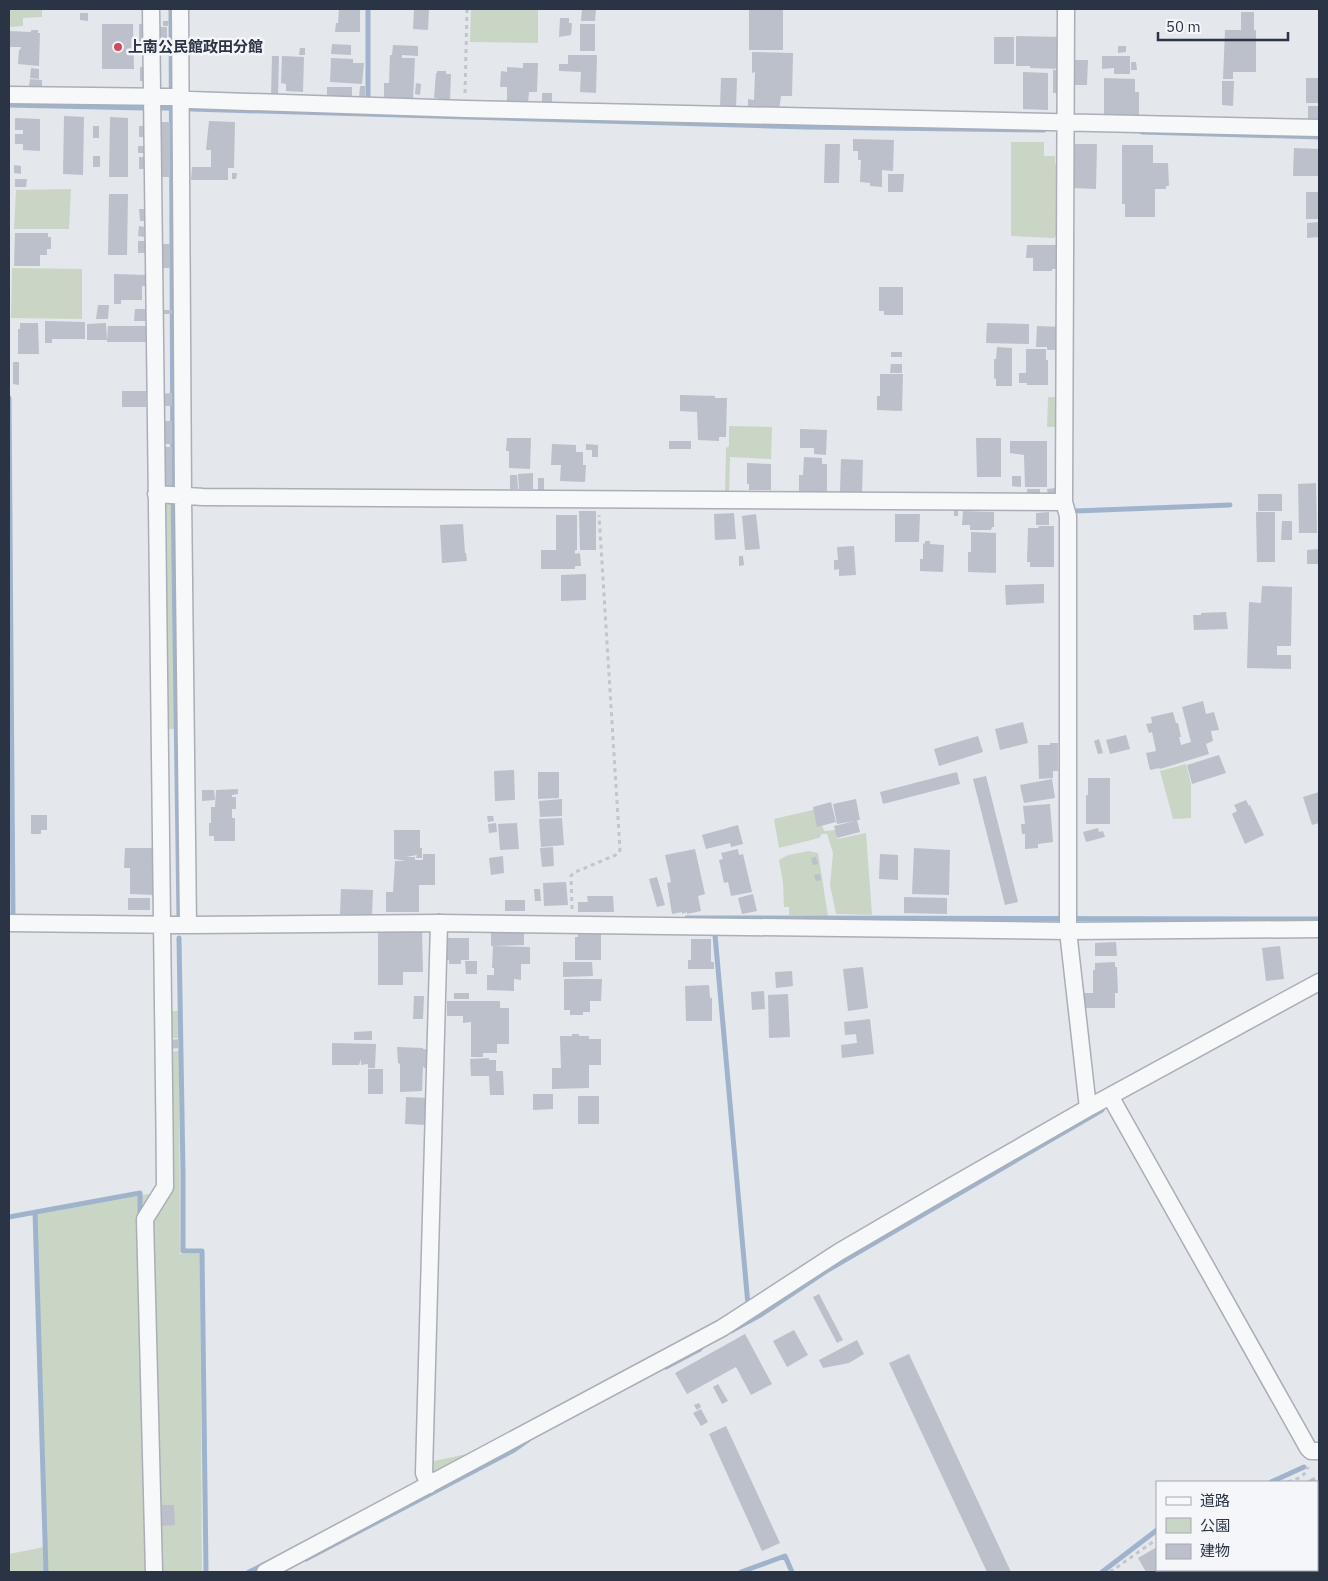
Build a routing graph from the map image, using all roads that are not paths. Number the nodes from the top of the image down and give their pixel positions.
1 (151, 9) edge
2 (180, 9) edge
3 (1066, 9) edge
4 (9, 95) edge
5 (174, 97) junction
6 (151, 98) junction
7 (1067, 128) junction
8 (1319, 128) edge
9 (172, 495) junction
10 (1064, 502) junction
11 (163, 919) junction
12 (188, 919) junction
13 (9, 923) edge
14 (439, 923) junction
15 (1068, 923) junction
16 (1319, 929) edge
17 (1319, 982) edge
18 (1112, 1100) junction
19 (1088, 1108) junction
20 (1314, 1456) edge
21 (427, 1481) junction
22 (154, 1572) edge
23 (265, 1572) edge

1 - 6 street
2 - 5 street
3 - 7 street
4 - 6 street
5 - 6 street
5 - 7 street
5 - 9 street
6 - 9 street
7 - 8 street
7 - 10 street
9 - 10 street
9 - 11 street
9 - 12 street
10 - 15 street
11 - 12 street
11 - 13 street
11 - 22 street
12 - 14 street
14 - 15 street
14 - 21 street
15 - 16 street
15 - 19 street
17 - 18 street
18 - 19 street
18 - 20 street
19 - 21 street
21 - 23 street

